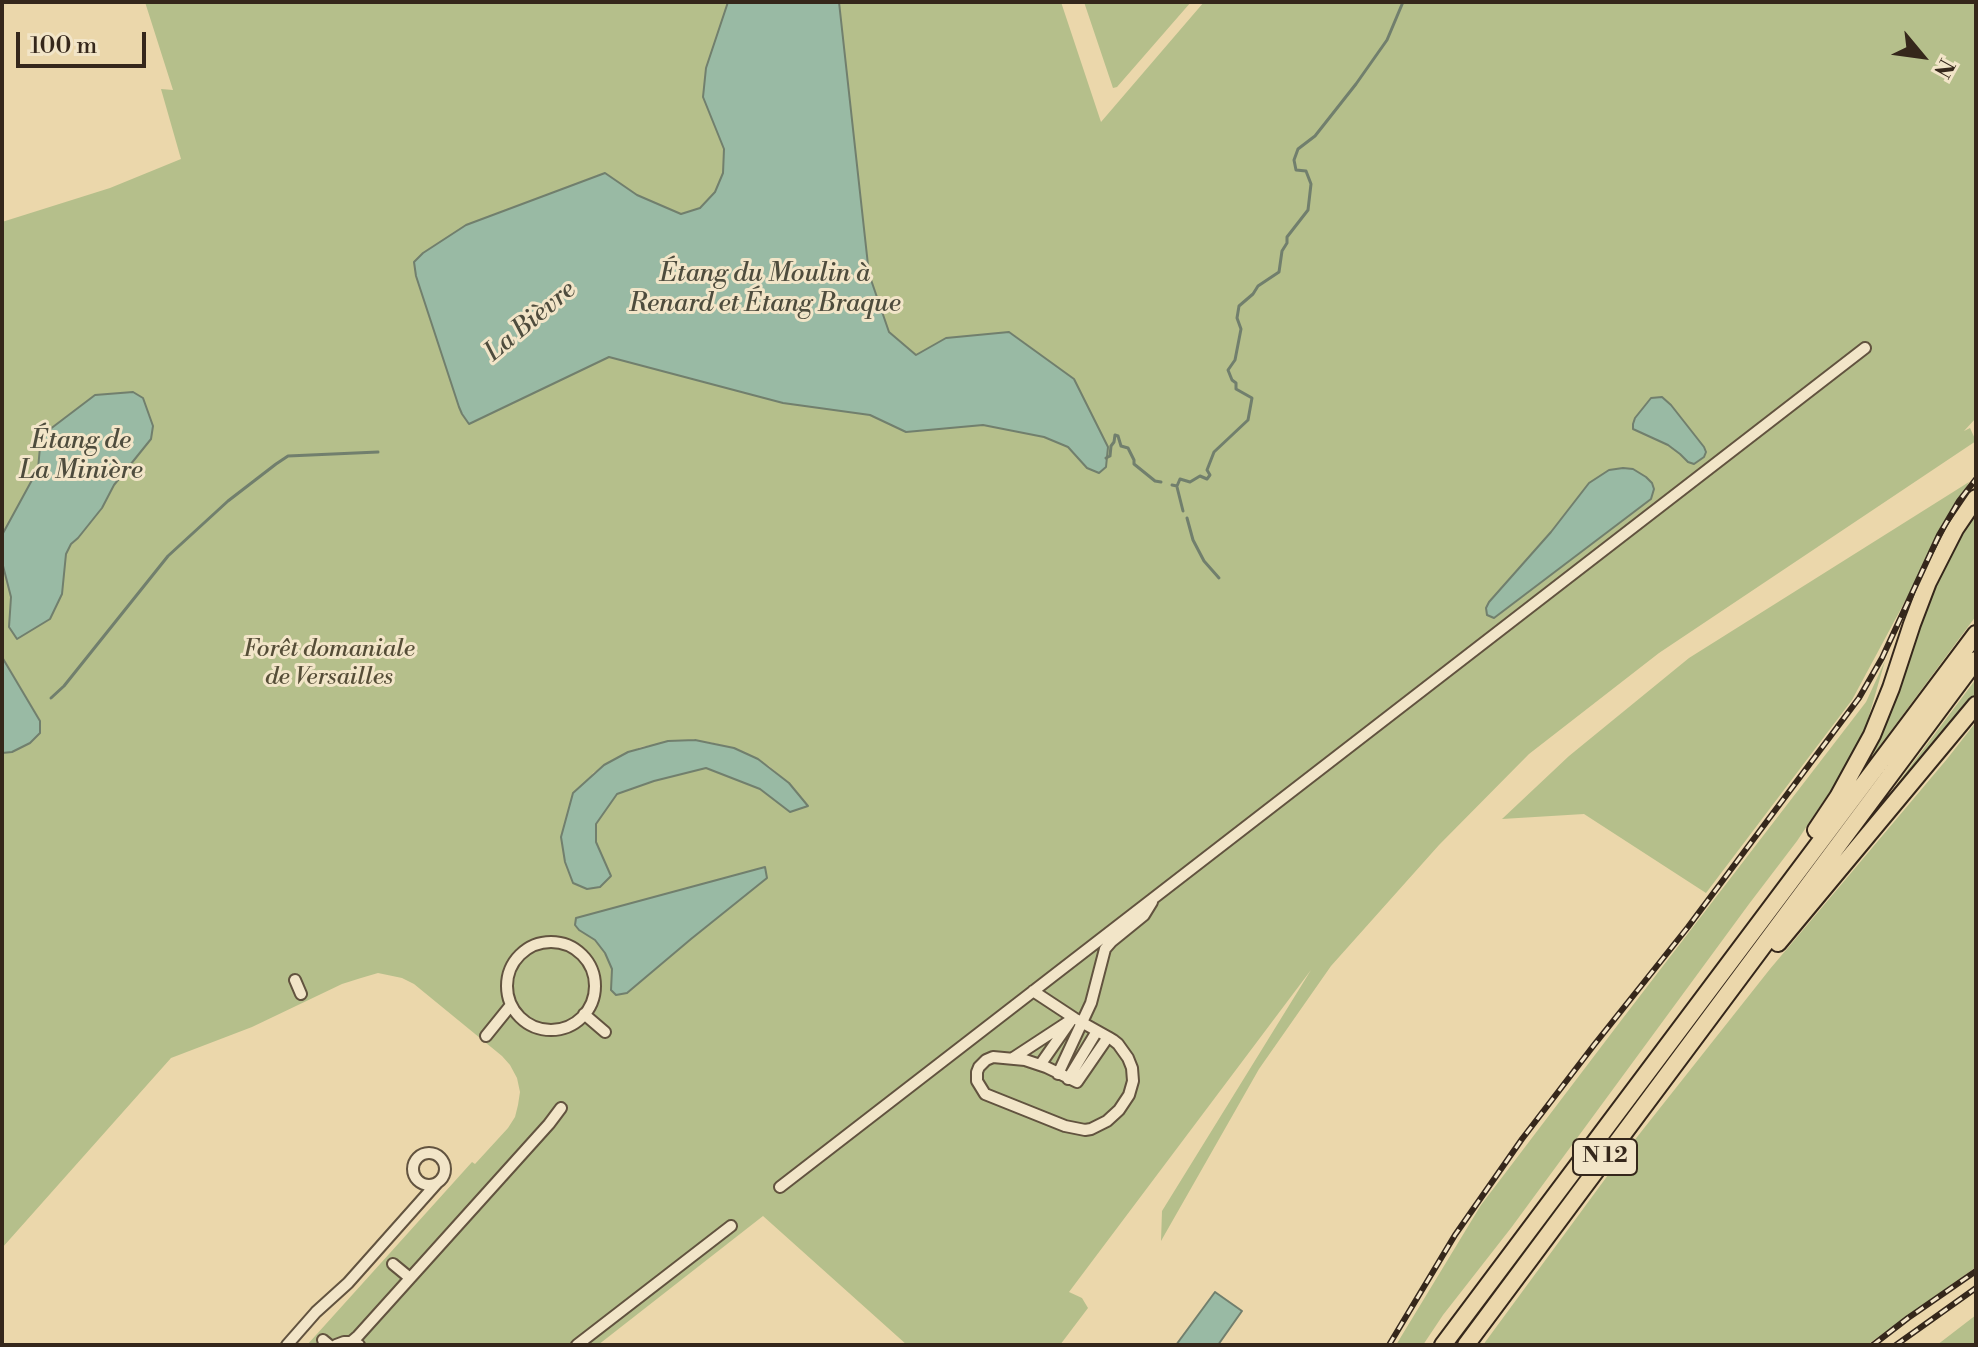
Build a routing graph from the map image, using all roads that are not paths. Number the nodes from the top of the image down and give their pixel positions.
1 (1865, 348) dead end
2 (1976, 498) edge
3 (1976, 634) edge
4 (1976, 660) edge
5 (1976, 705) edge
6 (1806, 861) junction
7 (1155, 897) junction
8 (1746, 969) junction
9 (295, 980) dead end
10 (1033, 991) junction
11 (301, 994) dead end
12 (511, 1005) junction
13 (584, 1014) junction
14 (1078, 1020) junction
15 (1097, 1031) junction
16 (605, 1032) dead end
17 (486, 1036) dead end
18 (1108, 1037) junction
19 (1013, 1058) junction
20 (1040, 1065) junction
21 (1063, 1077) junction
22 (561, 1108) dead end
23 (437, 1183) junction
24 (423, 1185) junction
25 (780, 1187) dead end
26 (424, 1198) junction
27 (731, 1226) dead end
28 (393, 1264) dead end
29 (410, 1278) junction
30 (355, 1343) edge
31 (287, 1345) edge
32 (336, 1345) edge
33 (577, 1345) edge
34 (1443, 1345) edge
35 (1466, 1345) edge

1 - 7 street
2 - 6 highway
3 - 6 highway, N 12
4 - 8 highway, N 12
5 - 8 highway
6 - 34 highway, N 12
7 - 10 street
7 - 14 street
8 - 35 highway, N 12
9 - 11 street
10 - 14 street
10 - 25 street
12 - 13 street
12 - 13 street
12 - 17 street
13 - 16 street
14 - 15 street
14 - 19 street
14 - 20 street
14 - 21 street
15 - 18 street
15 - 21 street
18 - 19 street
18 - 21 street
19 - 20 street
20 - 21 street
22 - 29 street
23 - 24 street
23 - 24 street
23 - 26 street
24 - 26 street
26 - 31 street
27 - 33 street
28 - 29 street
29 - 30 street
30 - 32 street

